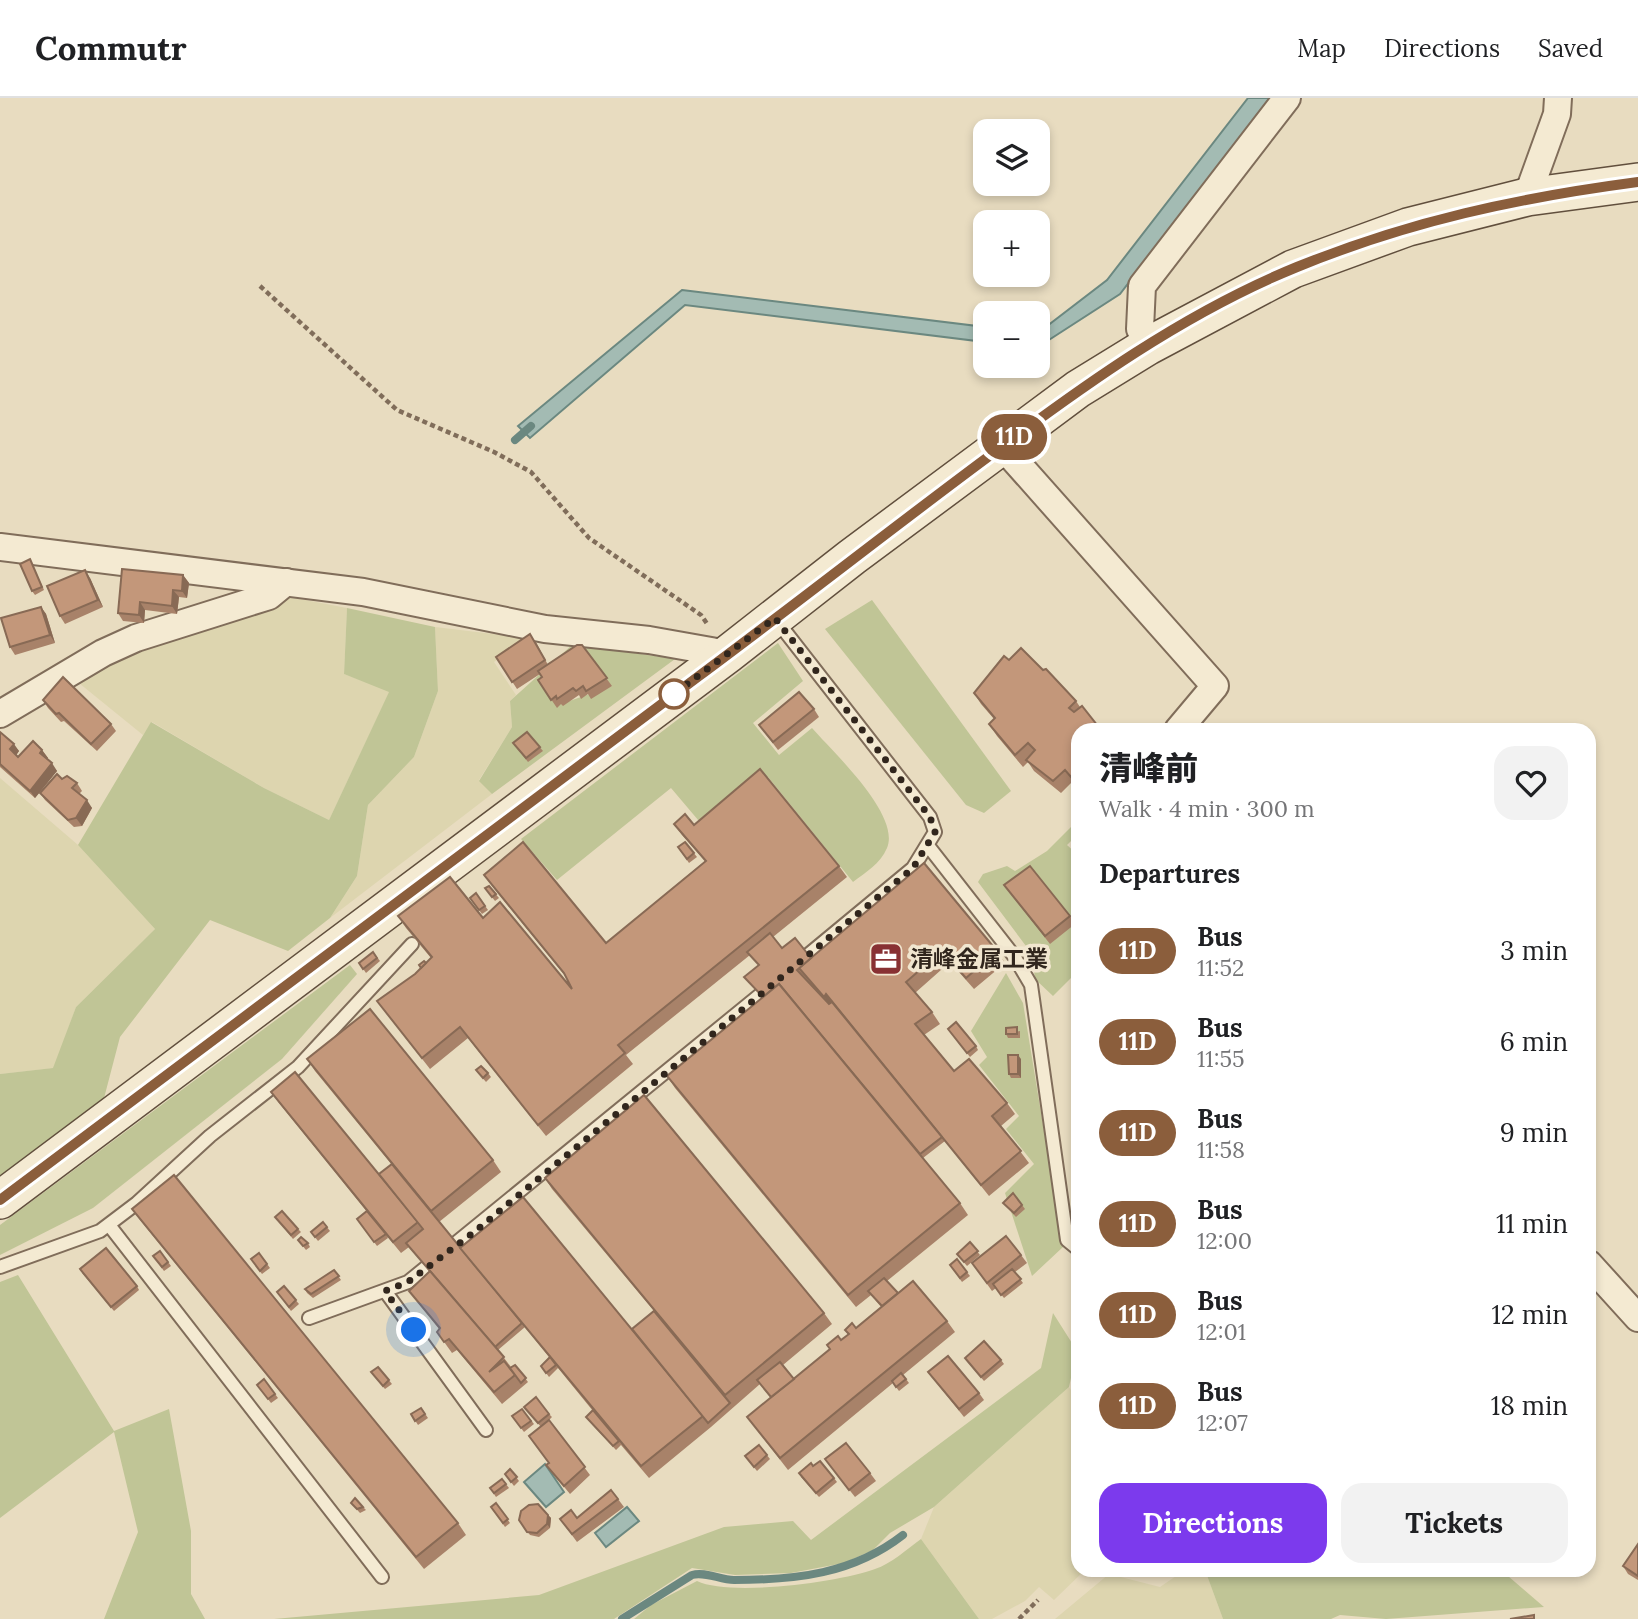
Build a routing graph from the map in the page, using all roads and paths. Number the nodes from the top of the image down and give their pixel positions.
1 (1287, 98) edge
2 (1558, 98) edge
3 (1638, 182) edge
4 (1527, 197) junction
5 (260, 286) dead end
6 (1148, 346) junction
7 (1002, 446) junction
8 (0, 547) edge
9 (286, 582) junction
10 (775, 618) junction
11 (728, 654) junction
12 (0, 714) edge
13 (1184, 723) edge
14 (929, 847) junction
15 (412, 944) edge
16 (0, 1200) edge
17 (108, 1225) junction
18 (1071, 1243) edge
19 (0, 1267) edge
20 (1596, 1272) edge
21 (385, 1291) junction
22 (309, 1318) dead end
23 (1638, 1318) edge
24 (486, 1430) dead end
25 (382, 1577) dead end
26 (1038, 1600) dead end
27 (1019, 1619) edge

1 - 6 street
2 - 4 street
3 - 4 main road
4 - 6 main road
5 - 11 path
6 - 7 main road
7 - 10 main road
7 - 13 street
8 - 9 street
9 - 11 street
9 - 12 street
10 - 11 main road
10 - 14 lane
11 - 16 main road
14 - 18 lane
14 - 21 lane
15 - 17 lane
17 - 19 lane
17 - 25 lane
20 - 23 street
21 - 22 lane
21 - 24 lane
26 - 27 path

